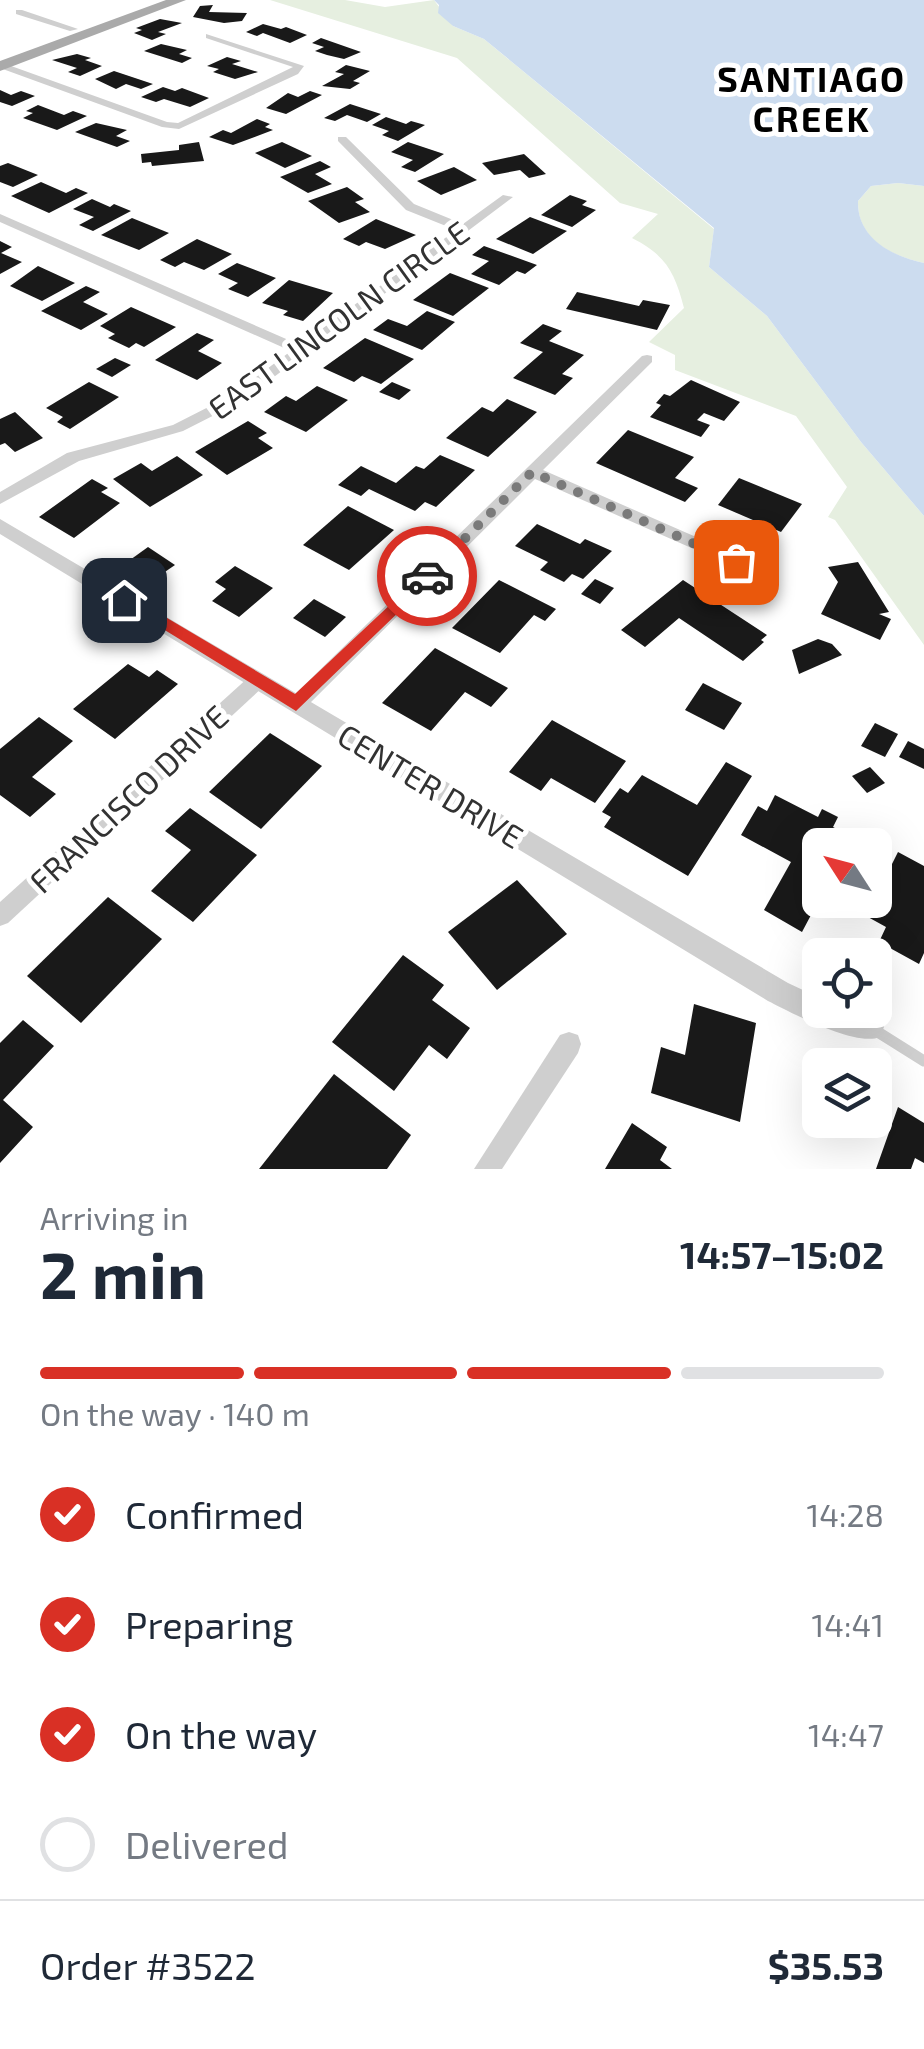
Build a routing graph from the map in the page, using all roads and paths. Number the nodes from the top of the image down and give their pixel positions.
1 (157, 0) edge
2 (179, 0) edge
3 (20, 12) dead end
4 (73, 29) junction
5 (208, 36) dead end
6 (0, 57) edge
7 (0, 66) edge
8 (342, 139) dead end
9 (507, 197) dead end
10 (0, 218) edge
11 (464, 228) junction
12 (300, 350) junction
13 (648, 359) dead end
14 (532, 472) junction
15 (0, 500) edge
16 (0, 526) edge
17 (770, 576) dead end
18 (257, 680) junction
19 (296, 704) junction
20 (0, 916) edge
21 (802, 1001) edge
22 (872, 1028) edge
23 (569, 1044) dead end
24 (924, 1060) edge
25 (486, 1169) edge

1 - 4 main road
2 - 7 main road
3 - 4 street
4 - 6 main road
5 - 7 street
8 - 11 street
9 - 11 street, EAST LINCOLN CIRCLE
10 - 12 street
11 - 12 street, EAST LINCOLN CIRCLE
12 - 15 street, EAST LINCOLN CIRCLE
13 - 14 street
14 - 17 street
14 - 19 street
16 - 18 street, CENTER DRIVE
18 - 19 street, CENTER DRIVE
18 - 20 street, FRANCISCO DRIVE
19 - 21 street, CENTER DRIVE
22 - 24 lane
23 - 25 street

